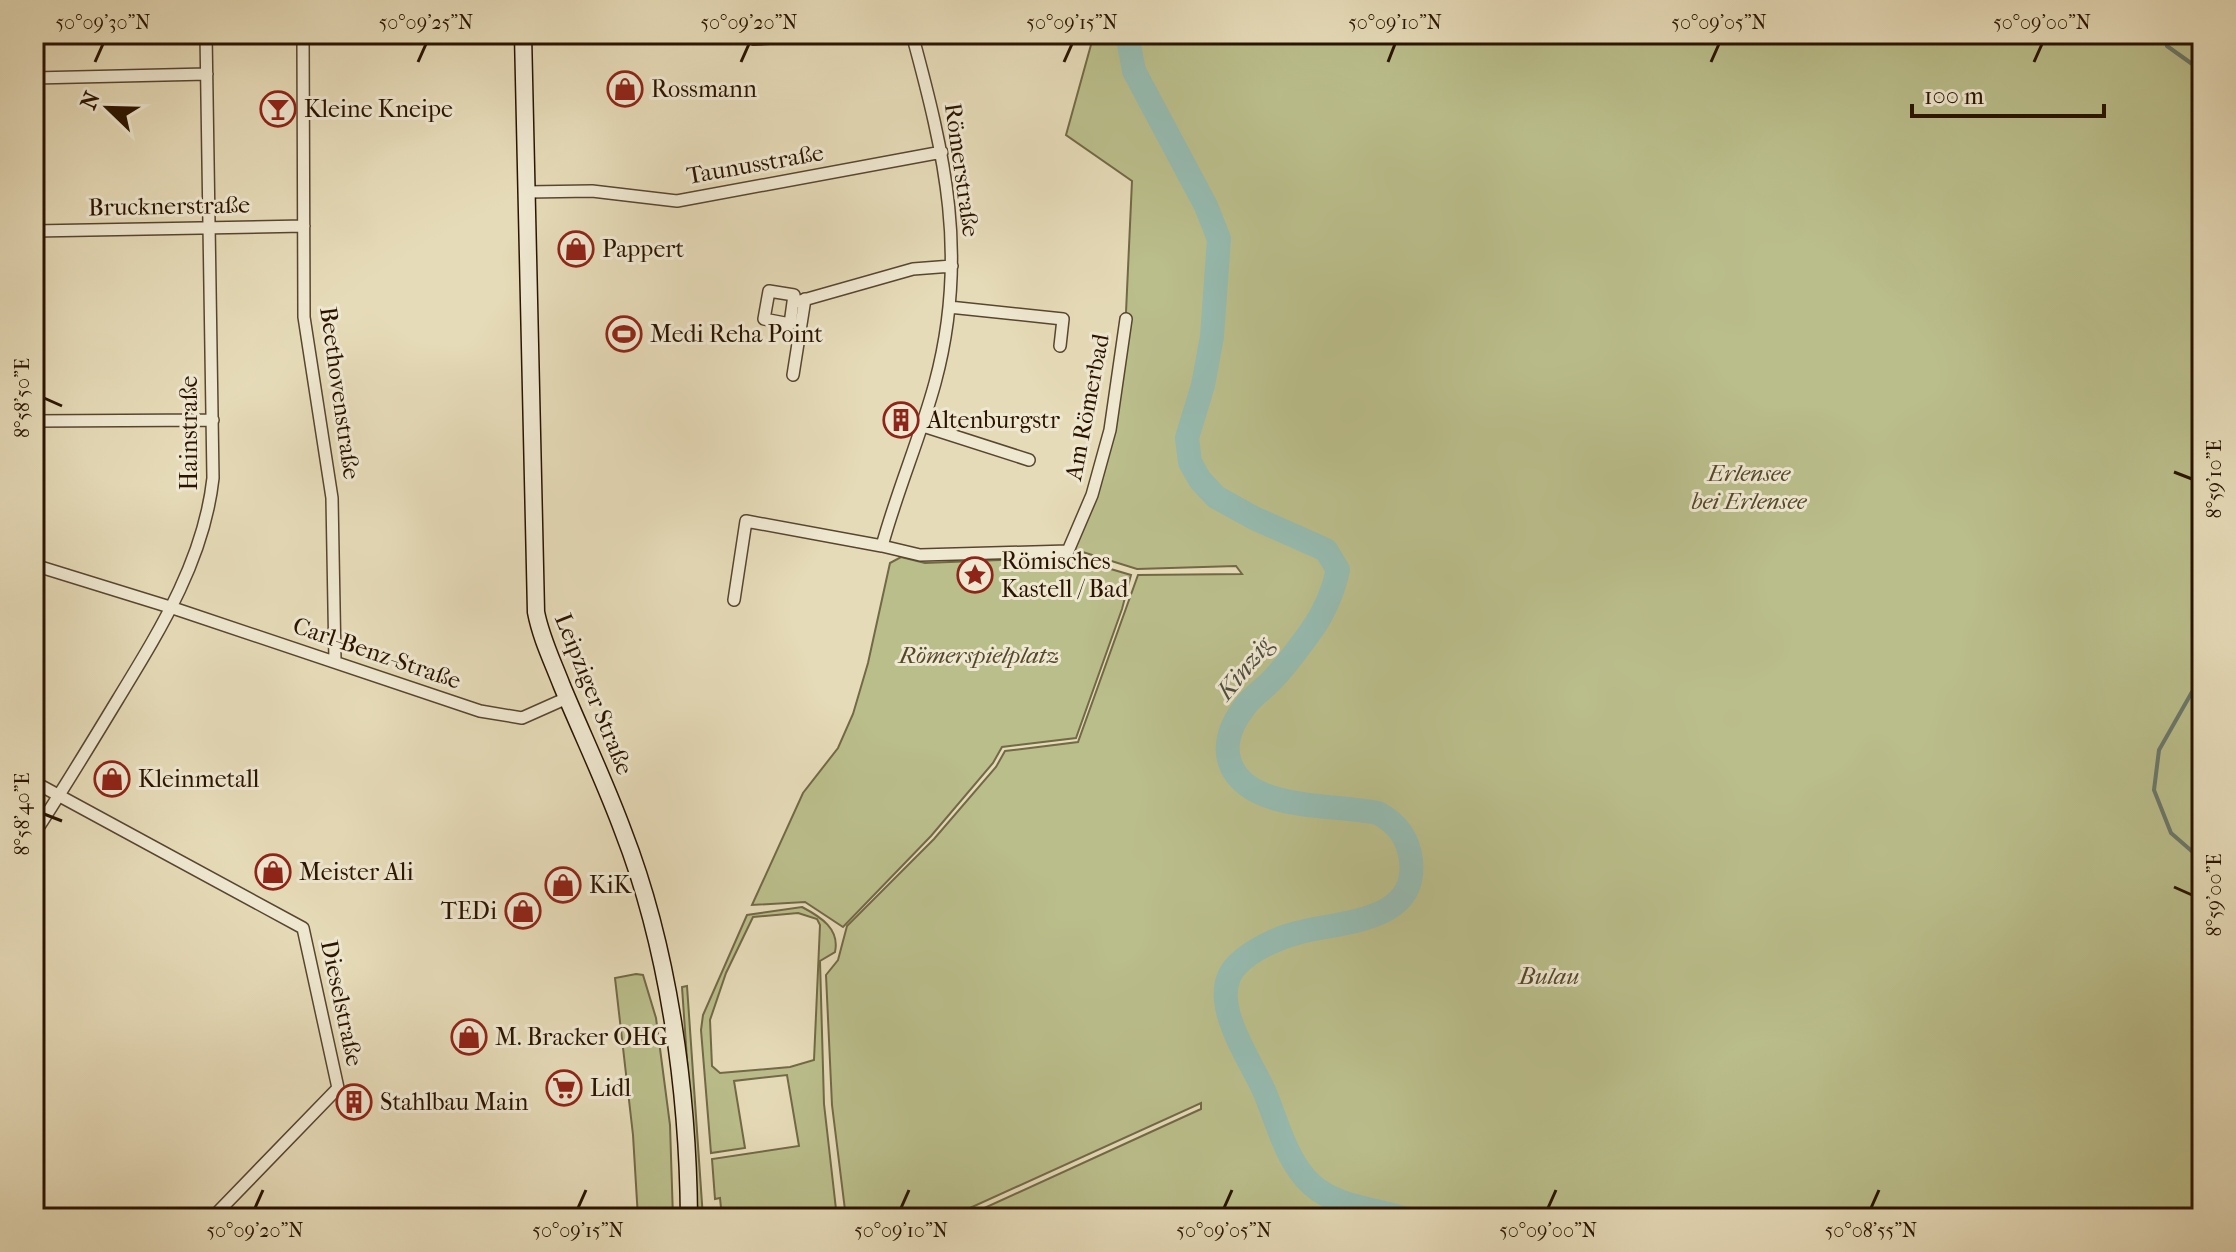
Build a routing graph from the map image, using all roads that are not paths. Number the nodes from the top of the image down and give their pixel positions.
1 (206, 34) edge
2 (303, 34) edge
3 (523, 34) edge
4 (742, 34) edge
5 (841, 34) edge
6 (912, 34) edge
7 (207, 74) junction
8 (34, 78) edge
9 (942, 152) junction
10 (527, 192) junction
11 (304, 226) junction
12 (208, 228) junction
13 (34, 231) edge
14 (952, 266) junction
15 (805, 299) junction
16 (793, 303) dead end
17 (949, 307) junction
18 (1126, 319) dead end
19 (1060, 346) dead end
20 (793, 375) dead end
21 (213, 420) junction
22 (34, 421) edge
23 (920, 425) junction
24 (1029, 460) dead end
25 (882, 546) junction
26 (34, 565) edge
27 (734, 600) dead end
28 (173, 608) junction
29 (335, 661) junction
30 (567, 698) junction
31 (34, 782) edge
32 (59, 796) junction
33 (34, 834) edge
34 (212, 1218) edge
35 (689, 1218) edge

1 - 7 street, Hainstraße
2 - 11 street, Beethovenstraße
3 - 10 main road, Leipziger Straße
4 - 5 street
6 - 9 street, Römerstraße
7 - 8 street
7 - 12 street, Hainstraße
9 - 10 street, Taunusstraße
9 - 14 street, Römerstraße
10 - 30 main road, Leipziger Straße
11 - 12 street, Brucknerstraße
11 - 29 street, Beethovenstraße
12 - 13 street, Brucknerstraße
12 - 21 street, Hainstraße
14 - 15 street
14 - 17 street, Römerstraße
15 - 16 street
15 - 20 street
17 - 19 street
17 - 23 street, Römerstraße
18 - 25 street, Am Römerbad
21 - 22 street
21 - 28 street, Hainstraße
23 - 24 street
23 - 25 street, Römerstraße
25 - 27 street
26 - 28 street, Carl-Benz-Straße
28 - 29 street, Carl-Benz-Straße
28 - 32 street, Hainstraße
29 - 30 street, Carl-Benz-Straße
30 - 35 main road, Leipziger Straße
31 - 32 street
32 - 33 street, Hainstraße
32 - 34 street, Dieselstraße

